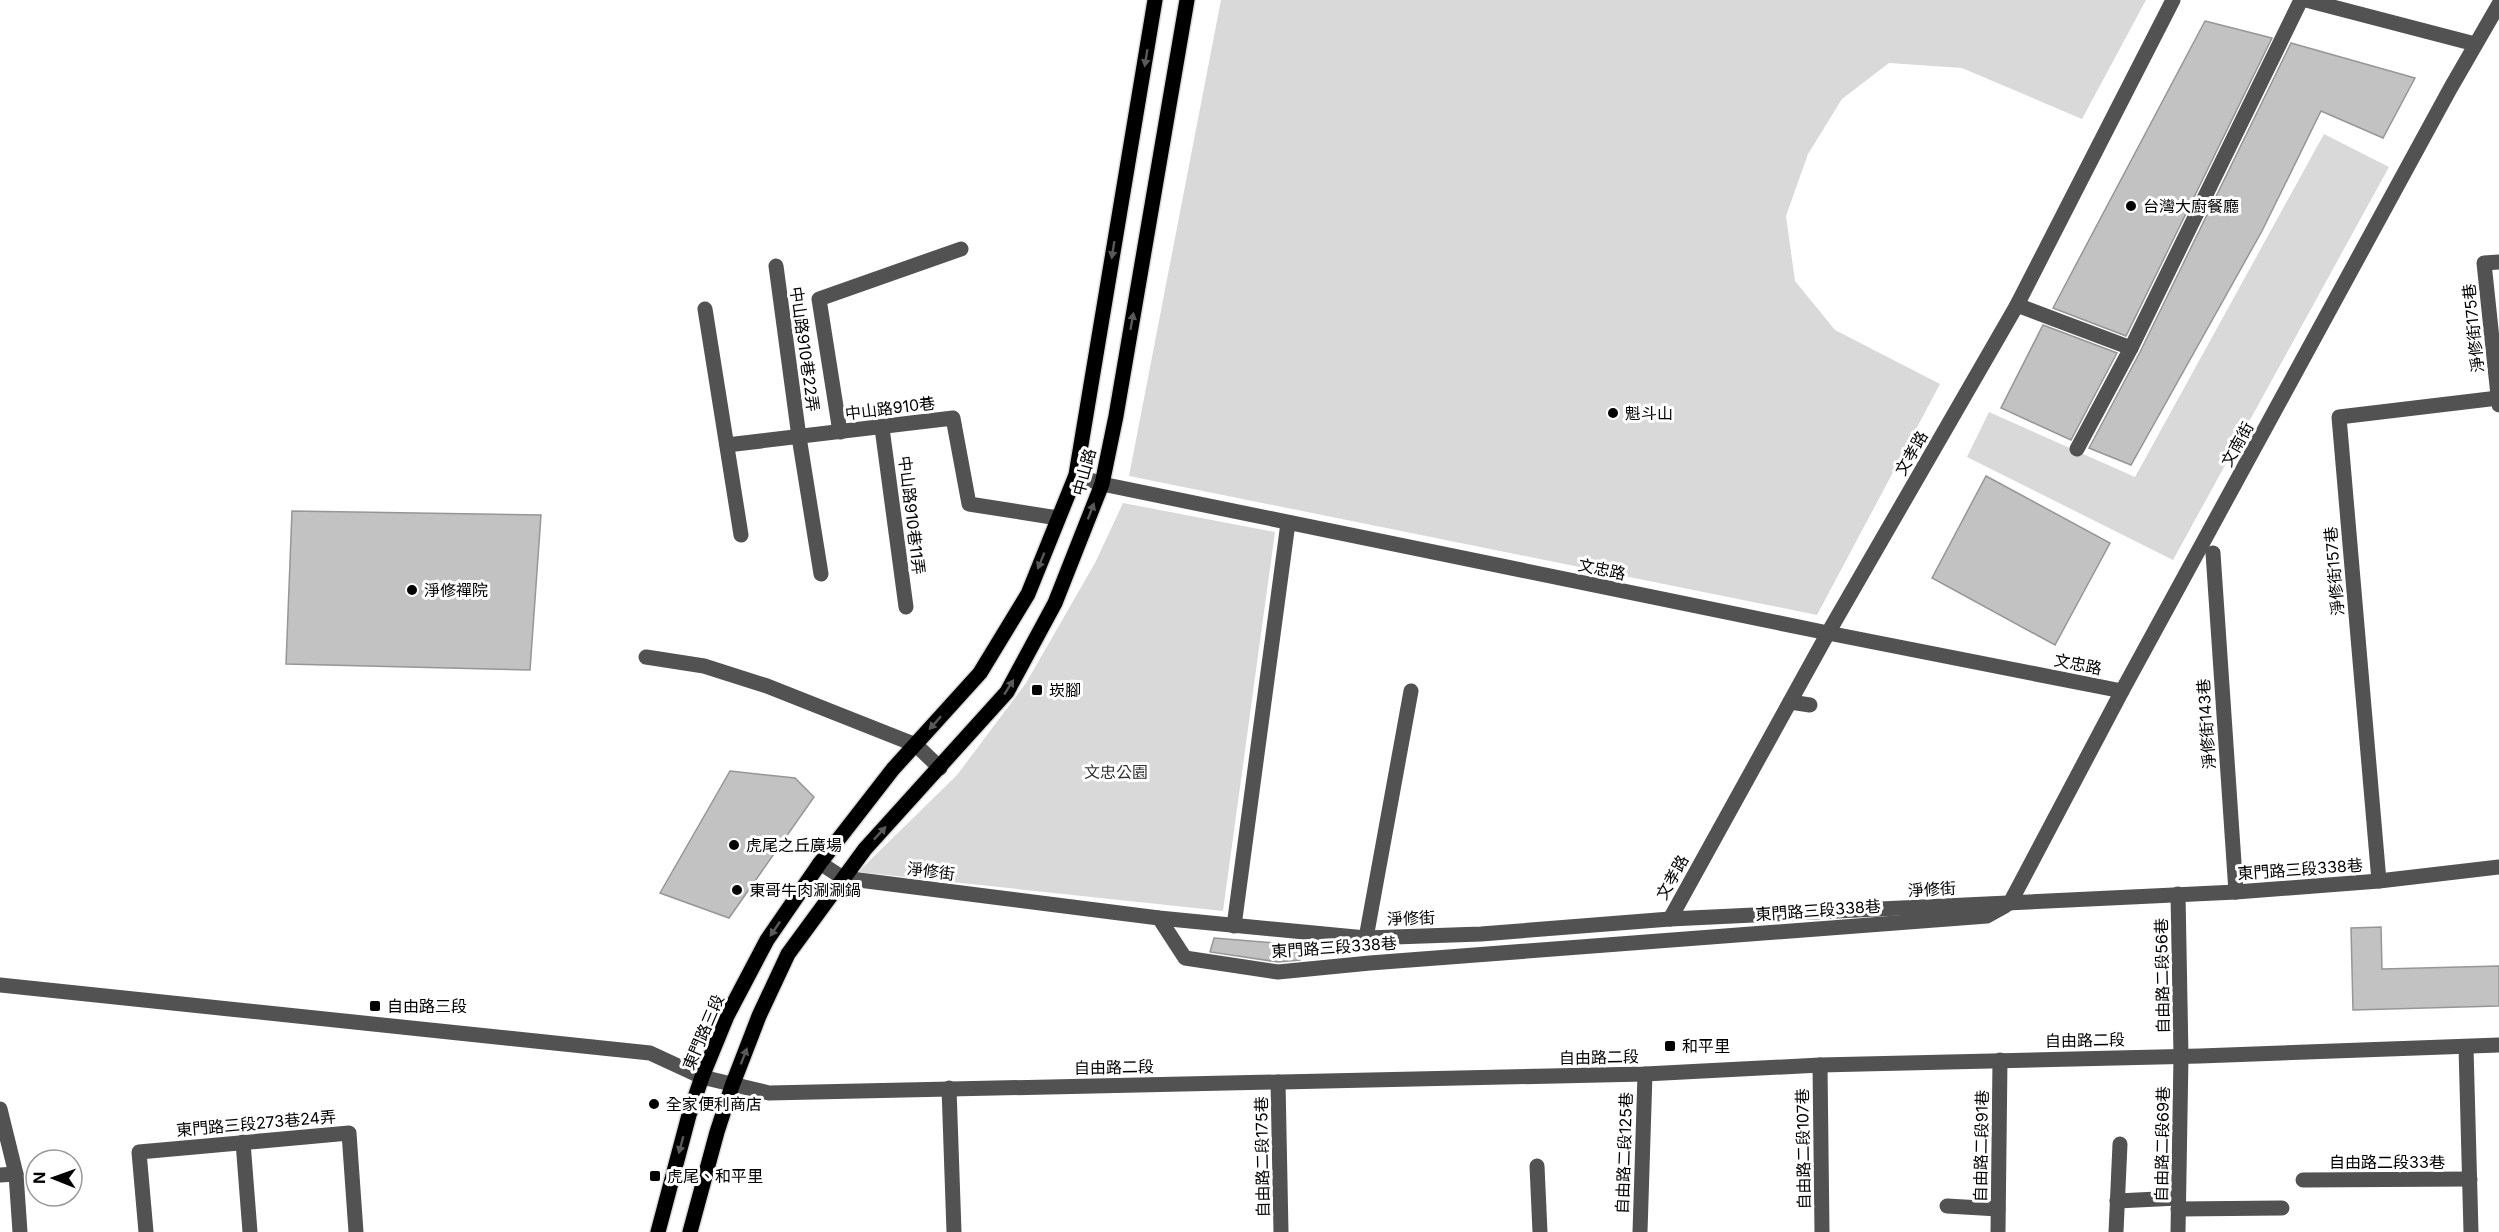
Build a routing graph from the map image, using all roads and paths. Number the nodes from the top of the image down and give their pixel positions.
1 (1155, 0) edge
2 (1187, 0) edge
3 (2174, 0) edge
4 (2301, 0) edge
5 (2306, 0) edge
6 (2499, 4) edge
7 (2475, 44) junction
8 (961, 249) dead end
9 (2499, 262) edge
10 (776, 266) dead end
11 (2017, 305) junction
12 (705, 309) dead end
13 (2131, 348) junction
14 (2498, 401) edge
15 (882, 428) junction
16 (840, 432) junction
17 (799, 437) junction
18 (726, 445) junction
19 (2077, 448) dead end
20 (1076, 475) junction
21 (1102, 484) junction
22 (1058, 518) junction
23 (1288, 523) junction
24 (741, 535) dead end
25 (2213, 553) dead end
26 (821, 574) dead end
27 (906, 607) dead end
28 (1828, 633) junction
29 (646, 657) dead end
30 (1411, 691) dead end
31 (2122, 691) junction
32 (1790, 702) junction
33 (1810, 705) dead end
34 (916, 745) junction
35 (940, 768) junction
36 (820, 863) junction
37 (2499, 867) edge
38 (843, 879) junction
39 (2379, 881) junction
40 (2236, 892) junction
41 (2178, 894) junction
42 (2010, 903) junction
43 (1160, 918) junction
44 (1670, 919) junction
45 (1234, 926) junction
46 (1366, 938) junction
47 (0, 985) edge
48 (2499, 1045) edge
49 (2466, 1047) junction
50 (2181, 1056) junction
51 (2000, 1060) junction
52 (1820, 1065) junction
53 (1645, 1074) junction
54 (702, 1077) junction
55 (1278, 1082) junction
56 (732, 1086) junction
57 (949, 1088) junction
58 (0, 1109) edge
59 (243, 1142) junction
60 (2120, 1144) dead end
61 (1537, 1166) dead end
62 (16, 1174) junction
63 (0, 1175) edge
64 (2470, 1179) junction
65 (2303, 1180) dead end
66 (2117, 1201) junction
67 (2178, 1203) junction
68 (1947, 1206) dead end
69 (2282, 1208) dead end
70 (1998, 1209) junction
71 (20, 1232) edge
72 (146, 1232) edge
73 (250, 1232) edge
74 (356, 1232) edge
75 (658, 1232) edge
76 (690, 1232) edge
77 (954, 1232) edge
78 (1281, 1232) edge
79 (1540, 1232) edge
80 (1640, 1232) edge
81 (1822, 1232) edge
82 (1998, 1232) edge
83 (2116, 1232) edge
84 (2178, 1232) edge
85 (2471, 1232) edge

1 -> 20 main road, 中山路
21 -> 2 main road, 中山路
3 - 11 street, 文孝路
4 - 13 street
5 - 7 street
6 - 7 street, 文南街
7 - 31 street, 文南街
8 - 16 street
9 - 14 street, 淨修街175巷
10 - 17 street, 中山路910巷22弄
11 - 13 street
11 - 28 street, 文孝路
12 - 18 street
13 - 19 street
14 - 39 street, 淨修街157巷
15 - 16 street, 中山路910巷
15 - 22 street, 中山路910巷
15 - 27 street, 中山路910巷11弄
16 - 17 street, 中山路910巷
17 - 18 street, 中山路910巷
17 - 26 street, 中山路910巷22弄
18 - 24 street
20 - 21 street, 文忠路
20 - 22 main road, 中山路
21 - 23 street, 文忠路
35 -> 21 main road, 中山路
22 -> 34 main road, 中山路
23 - 28 street, 文忠路
23 - 45 street
25 - 40 street, 淨修街143巷
28 - 31 street, 文忠路
28 - 32 street, 文孝路
29 - 34 street
30 - 46 street
31 - 42 street, 文南街
32 - 33 street
32 - 44 street, 文孝路
34 - 35 street
34 - 36 main road, 中山路
38 -> 35 main road, 中山路
36 - 38 street, 淨修街
36 -> 54 main road, 東門路三段
37 - 39 street, 東門路三段338巷
38 - 43 street, 淨修街
56 -> 38 main road
39 - 40 street, 東門路三段338巷
40 - 41 street, 東門路三段338巷
41 - 42 street, 東門路三段338巷
41 - 50 street, 自由路二段56巷
42 - 43 street, 東門路三段338巷
42 - 44 street, 淨修街
43 - 45 street, 淨修街
44 - 46 street, 淨修街
45 - 46 street, 淨修街
47 - 54 street
48 - 49 street, 自由路二段
49 - 50 street, 自由路二段
49 - 64 street, 自由路二段33巷
50 - 51 street, 自由路二段
50 - 67 street, 自由路二段69巷
51 - 52 street, 自由路二段
51 - 70 street, 自由路二段91巷
52 - 53 street, 自由路二段
52 - 81 street, 自由路二段107巷
53 - 55 street, 自由路二段
53 - 80 street, 自由路二段125巷
54 - 56 street, 自由路二段
54 -> 75 main road, 東門路三段
55 - 57 street, 自由路二段
55 - 78 street, 自由路二段175巷
56 - 57 street, 自由路二段
56 - 76 main road
57 - 77 street
58 - 62 street
59 - 72 street, 東門路三段273巷24弄
59 - 73 street
59 - 74 street, 東門路三段273巷24弄
60 - 66 street
61 - 79 street
62 - 63 street
62 - 71 street
64 - 65 street, 自由路二段33巷
64 - 85 street, 自由路二段33巷
66 - 67 street
66 - 83 street
67 - 69 street
67 - 84 street, 自由路二段69巷
68 - 70 street
70 - 82 street, 自由路二段91巷

